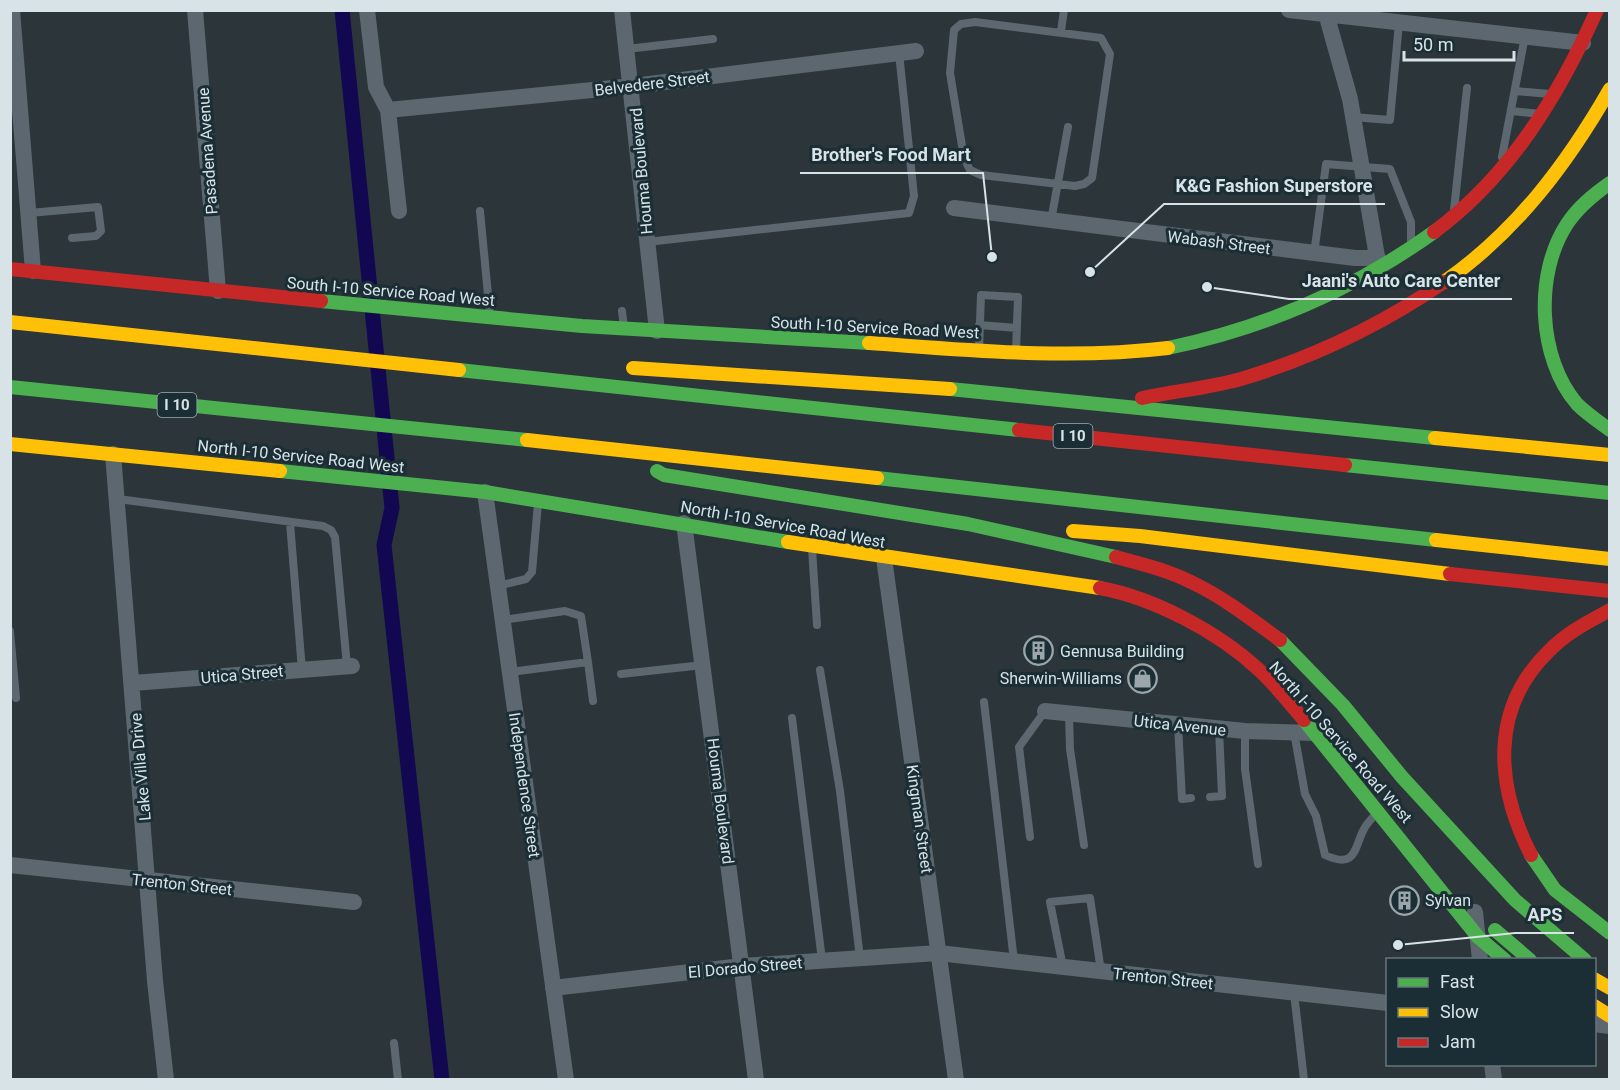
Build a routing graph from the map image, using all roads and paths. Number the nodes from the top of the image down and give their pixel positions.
1 (195, 10) edge
2 (367, 10) edge
3 (622, 10) edge
4 (1064, 10) edge
5 (1289, 10) edge
6 (1597, 10) edge
7 (1326, 13) edge
8 (12, 18) edge
9 (1399, 23) junction
10 (1061, 31) junction
11 (1525, 36) junction
12 (712, 39) dead end
13 (1583, 43) junction
14 (627, 49) junction
15 (907, 52) joint
16 (633, 86) junction
17 (1467, 88) dead end
18 (1610, 89) edge
19 (1515, 91) junction
20 (1555, 94) junction
21 (388, 110) junction
22 (1511, 111) junction
23 (1543, 114) junction
24 (1353, 117) junction
25 (1068, 127) dead end
26 (17, 152) edge
27 (1362, 169) junction
28 (1500, 171) junction
29 (1058, 183) junction
30 (1610, 183) edge
31 (954, 208) dead end
32 (399, 211) dead end
33 (480, 211) dead end
34 (29, 213) junction
35 (1454, 216) junction
36 (1051, 221) junction
37 (72, 238) dead end
38 (647, 242) junction
39 (1411, 246) junction
40 (1314, 254) junction
41 (1379, 263) junction
42 (10, 269) edge
43 (33, 271) junction
44 (218, 291) junction
45 (622, 311) dead end
46 (490, 317) junction
47 (10, 322) edge
48 (979, 326) junction
49 (1017, 328) junction
50 (624, 329) junction
51 (657, 331) junction
52 (978, 350) junction
53 (1016, 352) junction
54 (575, 368) dead end
55 (619, 368) dead end
56 (537, 379) junction
57 (10, 387) edge
58 (1106, 404) junction
59 (1610, 430) edge
60 (10, 444) edge
61 (622, 451) junction
62 (113, 454) junction
63 (1610, 455) edge
64 (485, 492) junction
65 (1610, 493) edge
66 (117, 499) junction
67 (538, 500) junction
68 (290, 523) junction
69 (684, 523) junction
70 (968, 524) junction
71 (812, 545) junction
72 (884, 558) junction
73 (1610, 559) edge
74 (498, 586) junction
75 (1610, 591) edge
76 (1610, 610) edge
77 (502, 620) junction
78 (817, 626) dead end
79 (10, 632) edge
80 (588, 662) junction
81 (703, 665) junction
82 (349, 666) joint
83 (302, 670) junction
84 (820, 670) dead end
85 (510, 672) junction
86 (621, 674) dead end
87 (132, 683) junction
88 (16, 698) dead end
89 (593, 701) dead end
90 (984, 702) dead end
91 (1045, 711) joint
92 (1069, 714) junction
93 (792, 718) dead end
94 (1178, 725) junction
95 (1219, 729) junction
96 (1245, 731) junction
97 (1294, 732) junction
98 (1315, 733) junction
99 (1210, 797) dead end
100 (1191, 798) dead end
101 (1379, 811) junction
102 (1434, 813) junction
103 (1030, 837) dead end
104 (1084, 845) dead end
105 (1258, 864) dead end
106 (10, 865) edge
107 (1434, 879) junction
108 (149, 880) junction
109 (354, 902) dead end
110 (1475, 912) junction
111 (1610, 933) edge
112 (1478, 937) junction
113 (938, 953) junction
114 (860, 958) junction
115 (1480, 958) edge
116 (1503, 958) edge
117 (1528, 958) edge
118 (1566, 958) edge
119 (1583, 958) edge
120 (822, 960) junction
121 (1014, 961) junction
122 (742, 966) junction
123 (1063, 967) junction
124 (1596, 967) edge
125 (1101, 971) junction
126 (1610, 974) edge
127 (1596, 980) edge
128 (553, 988) junction
129 (1610, 988) edge
130 (1294, 993) junction
131 (1386, 1004) edge
132 (1596, 1010) edge
133 (1603, 1024) edge
134 (394, 1043) dead end
135 (166, 1080) edge
136 (398, 1080) edge
137 (566, 1080) edge
138 (756, 1080) edge
139 (956, 1080) edge
140 (1304, 1080) edge

1 - 44 street, Pasadena Avenue
2 - 21 street
3 - 14 street, Houma Boulevard
4 - 10 lane
5 - 7 street
6 - 13 main road, South I-10 Service Road West
7 - 9 street
7 - 24 street
8 - 26 street
9 - 11 street
9 - 24 lane
10 - 29 lane
10 - 29 lane
11 - 13 street
11 - 19 lane
12 - 14 lane
13 - 20 main road, South I-10 Service Road West
14 - 16 street, Houma Boulevard
15 - 16 street, Belvedere Street
15 - 38 lane
16 - 21 street, Belvedere Street
16 - 38 street, Houma Boulevard
17 - 35 lane
18 - 58 main road
19 - 20 lane
19 - 22 lane
20 - 23 main road, South I-10 Service Road West
21 - 32 street
22 - 23 lane
22 - 28 lane
23 - 28 main road, South I-10 Service Road West
24 - 27 street
25 - 29 lane
26 - 34 street
27 - 39 lane
27 - 40 lane
27 - 41 street
28 - 35 main road, South I-10 Service Road West
29 - 36 lane
30 - 59 main road
31 - 36 street, Wabash Street
33 - 46 lane
34 - 37 lane
34 - 43 street
35 - 39 main road, South I-10 Service Road West
36 - 40 street, Wabash Street
38 - 51 street, Houma Boulevard
39 - 41 main road, South I-10 Service Road West
40 - 41 street, Wabash Street
41 - 53 main road, South I-10 Service Road West
42 - 43 main road, South I-10 Service Road West
43 - 44 main road, South I-10 Service Road West
44 - 46 main road, South I-10 Service Road West
45 - 50 lane
46 - 50 main road, South I-10 Service Road West
47 - 56 main road, I 10
48 - 49 lane
48 - 49 lane
48 - 52 lane
49 - 53 lane
50 - 51 main road, South I-10 Service Road West
51 - 52 main road, South I-10 Service Road West
52 - 53 main road, South I-10 Service Road West
54 - 56 main road
55 - 58 main road
56 - 65 main road, I 10
57 - 61 main road, I 10
58 - 63 main road
60 - 62 main road, North I-10 Service Road West
61 - 70 main road
61 - 73 main road, I 10
62 - 64 main road, North I-10 Service Road West
62 - 66 street, Lake Villa Drive
64 - 67 main road, North I-10 Service Road West
64 - 74 street, Independence Street
66 - 68 lane
66 - 87 street, Lake Villa Drive
67 - 69 main road, North I-10 Service Road West
67 - 74 lane
68 - 82 lane
68 - 83 lane
69 - 71 main road, North I-10 Service Road West
69 - 81 street, Houma Boulevard
70 - 75 main road
70 - 102 main road
71 - 72 main road, North I-10 Service Road West
71 - 78 lane
72 - 98 main road, North I-10 Service Road West
72 - 113 street, Kingman Street
74 - 77 street, Independence Street
76 - 111 main road
77 - 80 lane
77 - 85 street, Independence Street
79 - 88 lane
80 - 85 lane
80 - 89 lane
81 - 86 lane
81 - 122 street, Houma Boulevard
82 - 83 street, Utica Street
83 - 87 street, Utica Street
84 - 114 lane
85 - 128 street, Independence Street
87 - 108 street, Lake Villa Drive
90 - 121 lane
91 - 92 street, Utica Avenue
91 - 103 lane
92 - 94 street, Utica Avenue
92 - 104 lane
93 - 120 lane
94 - 95 street, Utica Avenue
94 - 100 lane
95 - 96 street, Utica Avenue
95 - 99 lane
96 - 97 street, Utica Avenue
96 - 105 lane
97 - 98 street, Utica Avenue
97 - 101 lane
98 - 101 main road, North I-10 Service Road West
101 - 107 main road, North I-10 Service Road West
102 - 118 main road
102 - 119 main road
106 - 108 street, Trenton Street
107 - 110 main road, North I-10 Service Road West
107 - 112 main road, North I-10 Service Road West
108 - 109 street, Trenton Street
108 - 135 street, Lake Villa Drive
110 - 112 street
110 - 117 main road, North I-10 Service Road West
112 - 115 street
112 - 116 main road, North I-10 Service Road West
113 - 114 street, El Dorado Street
113 - 121 street, Trenton Street
113 - 139 street, Kingman Street
114 - 120 street, El Dorado Street
120 - 122 street, El Dorado Street
121 - 123 street, Trenton Street
122 - 128 street, El Dorado Street
122 - 138 street, Houma Boulevard
123 - 125 street, Trenton Street
123 - 125 lane
124 - 126 main road
125 - 130 street, Trenton Street
127 - 129 main road
128 - 137 street, Independence Street
130 - 131 street, Trenton Street
130 - 140 lane
132 - 133 main road
134 - 136 lane

